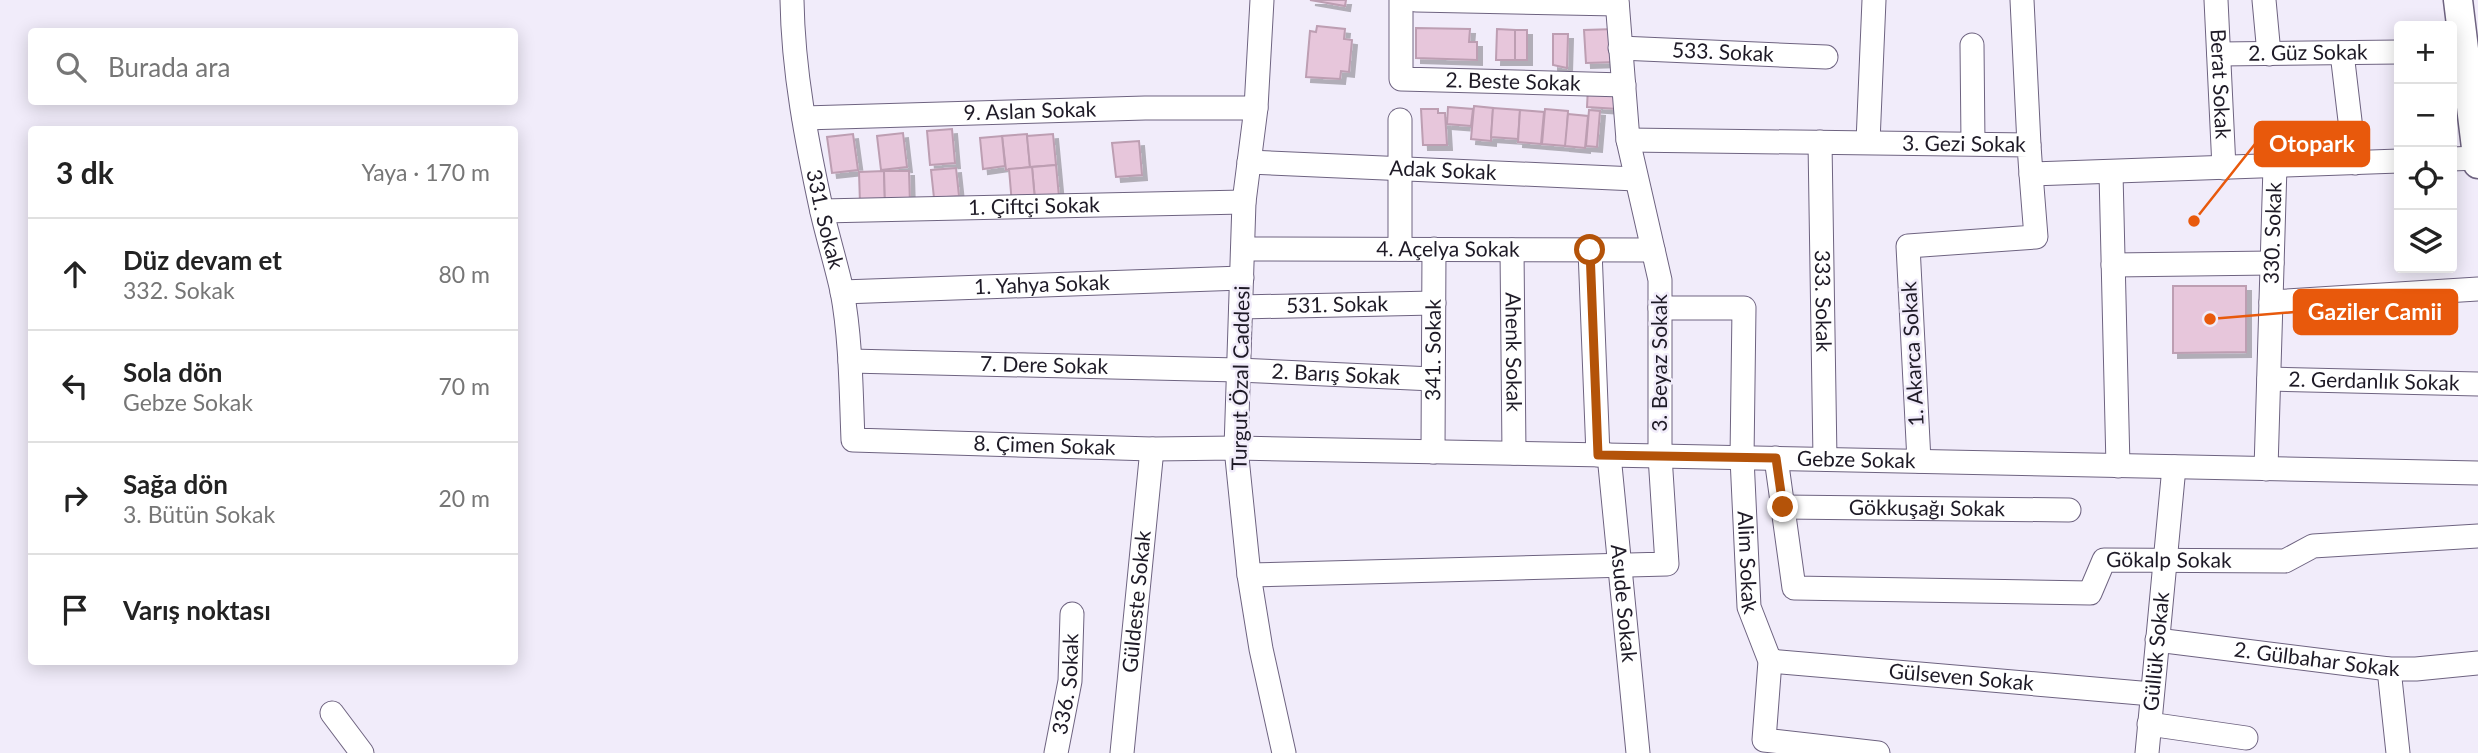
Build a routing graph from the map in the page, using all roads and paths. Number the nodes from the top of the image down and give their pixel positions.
1 (792, 0) edge
2 (1262, 0) edge
3 (1401, 0) edge
4 (1416, 0) edge
5 (1476, 0) edge
6 (1874, 0) edge
7 (2022, 0) edge
8 (2216, 0) edge
9 (2264, 0) edge
10 (2458, 0) edge
11 (1617, 2) edge
12 (1972, 45) dead end
13 (1620, 48) junction
14 (2457, 51) edge
15 (2394, 52) edge
16 (2342, 53) junction
17 (2219, 54) junction
18 (2269, 54) junction
19 (1826, 57) dead end
20 (1624, 85) junction
21 (2473, 95) edge
22 (1256, 108) junction
23 (804, 118) junction
24 (1400, 120) dead end
25 (1629, 140) junction
26 (1820, 142) junction
27 (1868, 142) junction
28 (1973, 144) junction
29 (2029, 145) junction
30 (2469, 160) edge
31 (2394, 161) edge
32 (1249, 162) junction
33 (2355, 163) junction
34 (2275, 166) junction
35 (2224, 168) junction
36 (1399, 169) junction
37 (2111, 173) junction
38 (2031, 174) junction
39 (1636, 178) junction
40 (1244, 202) junction
41 (822, 211) junction
42 (1243, 249) junction
43 (1399, 249) junction
44 (1434, 249) junction
45 (1512, 250) junction
46 (1590, 250) junction
47 (1653, 250) junction
48 (2272, 264) junction
49 (2113, 265) junction
50 (1242, 278) junction
51 (2478, 289) edge
52 (842, 292) junction
53 (2271, 302) junction
54 (1434, 303) junction
55 (1241, 307) junction
56 (1660, 308) junction
57 (850, 361) junction
58 (1238, 370) junction
59 (1433, 379) junction
60 (2269, 379) junction
61 (2478, 384) edge
62 (853, 440) joint
63 (1236, 448) junction
64 (1152, 449) junction
65 (1433, 452) junction
66 (1514, 453) junction
67 (1603, 455) junction
68 (1660, 456) junction
69 (1742, 457) junction
70 (1776, 458) junction
71 (1825, 459) junction
72 (1919, 461) junction
73 (2118, 466) junction
74 (2174, 467) junction
75 (2266, 469) junction
76 (2478, 473) edge
77 (1783, 507) junction
78 (2069, 510) dead end
79 (2478, 536) edge
80 (2165, 560) junction
81 (1620, 566) junction
82 (1249, 575) junction
83 (1072, 614) dead end
84 (2157, 640) junction
85 (1770, 662) junction
86 (2478, 663) edge
87 (2389, 669) junction
88 (2152, 694) junction
89 (332, 713) dead end
90 (2149, 724) junction
91 (2246, 738) dead end
92 (362, 753) edge
93 (1056, 753) edge
94 (1122, 753) edge
95 (1284, 753) edge
96 (1638, 753) edge
97 (1878, 753) edge
98 (2147, 753) edge
99 (2398, 753) edge

1 - 23 street, 331. Sokak
2 - 22 street, Turgut Özal Caddesi
3 - 20 street, 2. Beste Sokak
4 - 5 street
5 - 11 street
6 - 27 street
7 - 29 street
8 - 17 street, Berat Sokak
9 - 18 street
10 - 14 main road
11 - 13 street, 3. Beyaz Sokak
12 - 28 street
13 - 19 street, 533. Sokak
13 - 20 street, 3. Beyaz Sokak
14 - 21 main road
15 - 16 street, 2. Güz Sokak
16 - 18 street, 2. Güz Sokak
16 - 33 street
17 - 18 street, 2. Güz Sokak
17 - 35 street, Berat Sokak
20 - 25 street, 3. Beyaz Sokak
21 - 30 main road
22 - 23 street, 9. Aslan Sokak
22 - 32 street, Turgut Özal Caddesi
23 - 41 street, 331. Sokak
24 - 36 street
25 - 26 street, 3. Gezi Sokak
25 - 39 street, 3. Beyaz Sokak
26 - 27 street, 3. Gezi Sokak
26 - 71 street, 333. Sokak
27 - 28 street, 3. Gezi Sokak
28 - 29 street, 3. Gezi Sokak
29 - 38 street, 3. Gezi Sokak
31 - 33 street, 3. Gezi Sokak
32 - 36 street, Adak Sokak
32 - 40 street, Turgut Özal Caddesi
33 - 34 street, 3. Gezi Sokak
34 - 35 street, 3. Gezi Sokak
34 - 48 street, 330. Sokak
35 - 37 street, 3. Gezi Sokak
36 - 39 street, Adak Sokak
36 - 43 street
37 - 38 street, 3. Gezi Sokak
37 - 49 street
38 - 72 street, 1. Akarca Sokak
39 - 47 street, 3. Beyaz Sokak
40 - 41 street, 1. Çiftçi Sokak
40 - 42 street, Turgut Özal Caddesi
41 - 52 street, 331. Sokak
42 - 43 street, 4. Açelya Sokak
42 - 50 street, Turgut Özal Caddesi
43 - 44 street, 4. Açelya Sokak
44 - 45 street, 4. Açelya Sokak
44 - 54 street, 341. Sokak
45 - 46 street, 4. Açelya Sokak
45 - 66 street, Ahenk Sokak
46 - 47 street, 4. Açelya Sokak
46 - 67 street, Asude Sokak
47 - 56 street, 3. Beyaz Sokak
48 - 49 street
48 - 53 street, 330. Sokak
49 - 73 street
50 - 52 street, 1. Yahya Sokak
50 - 55 street, Turgut Özal Caddesi
51 - 53 street
52 - 57 street, 331. Sokak
53 - 60 street, 330. Sokak
54 - 55 street, 531. Sokak
54 - 59 street, 341. Sokak
55 - 58 street, Turgut Özal Caddesi
56 - 68 street, 3. Beyaz Sokak
56 - 69 street, Alim Sokak
57 - 58 street, 7. Dere Sokak
57 - 62 street, 331. Sokak
58 - 59 street, 2. Barış Sokak
58 - 63 street, Turgut Özal Caddesi
59 - 65 street, 341. Sokak
60 - 61 street, 2. Gerdanlık Sokak
60 - 75 street, 330. Sokak
62 - 64 street, 8. Çimen Sokak
63 - 64 street, 8. Çimen Sokak
63 - 65 street, Gebze Sokak
63 - 82 street, Turgut Özal Caddesi
64 - 94 street, Güldeste Sokak
65 - 66 street, Gebze Sokak
66 - 67 street, Gebze Sokak
67 - 68 street, Gebze Sokak
67 - 81 street, Asude Sokak
68 - 69 street, Gebze Sokak
68 - 81 street, 3. Beyaz Sokak
69 - 70 street, Gebze Sokak
69 - 85 street, Alim Sokak
70 - 71 street, Gebze Sokak
70 - 77 street
71 - 72 street, Gebze Sokak
72 - 73 street, Gebze Sokak
73 - 74 street, Gebze Sokak
74 - 75 street, Gebze Sokak
74 - 80 street, Güllük Sokak
75 - 76 street, Gebze Sokak
77 - 78 street, Gökkuşağı Sokak
77 - 80 street, Gökalp Sokak
79 - 80 street, Gökalp Sokak
80 - 84 street, Güllük Sokak
81 - 82 street, 3. Beyaz Sokak
81 - 96 street, Asude Sokak
82 - 95 street, Turgut Özal Caddesi
83 - 93 street, 336. Sokak
84 - 87 street, 2. Gülbahar Sokak
84 - 88 street, Güllük Sokak
85 - 88 street, Gülseven Sokak
85 - 97 street
86 - 87 street, 2. Gülbahar Sokak
87 - 99 street
88 - 90 street, Güllük Sokak
89 - 92 street
90 - 91 street
90 - 98 street, Güllük Sokak

